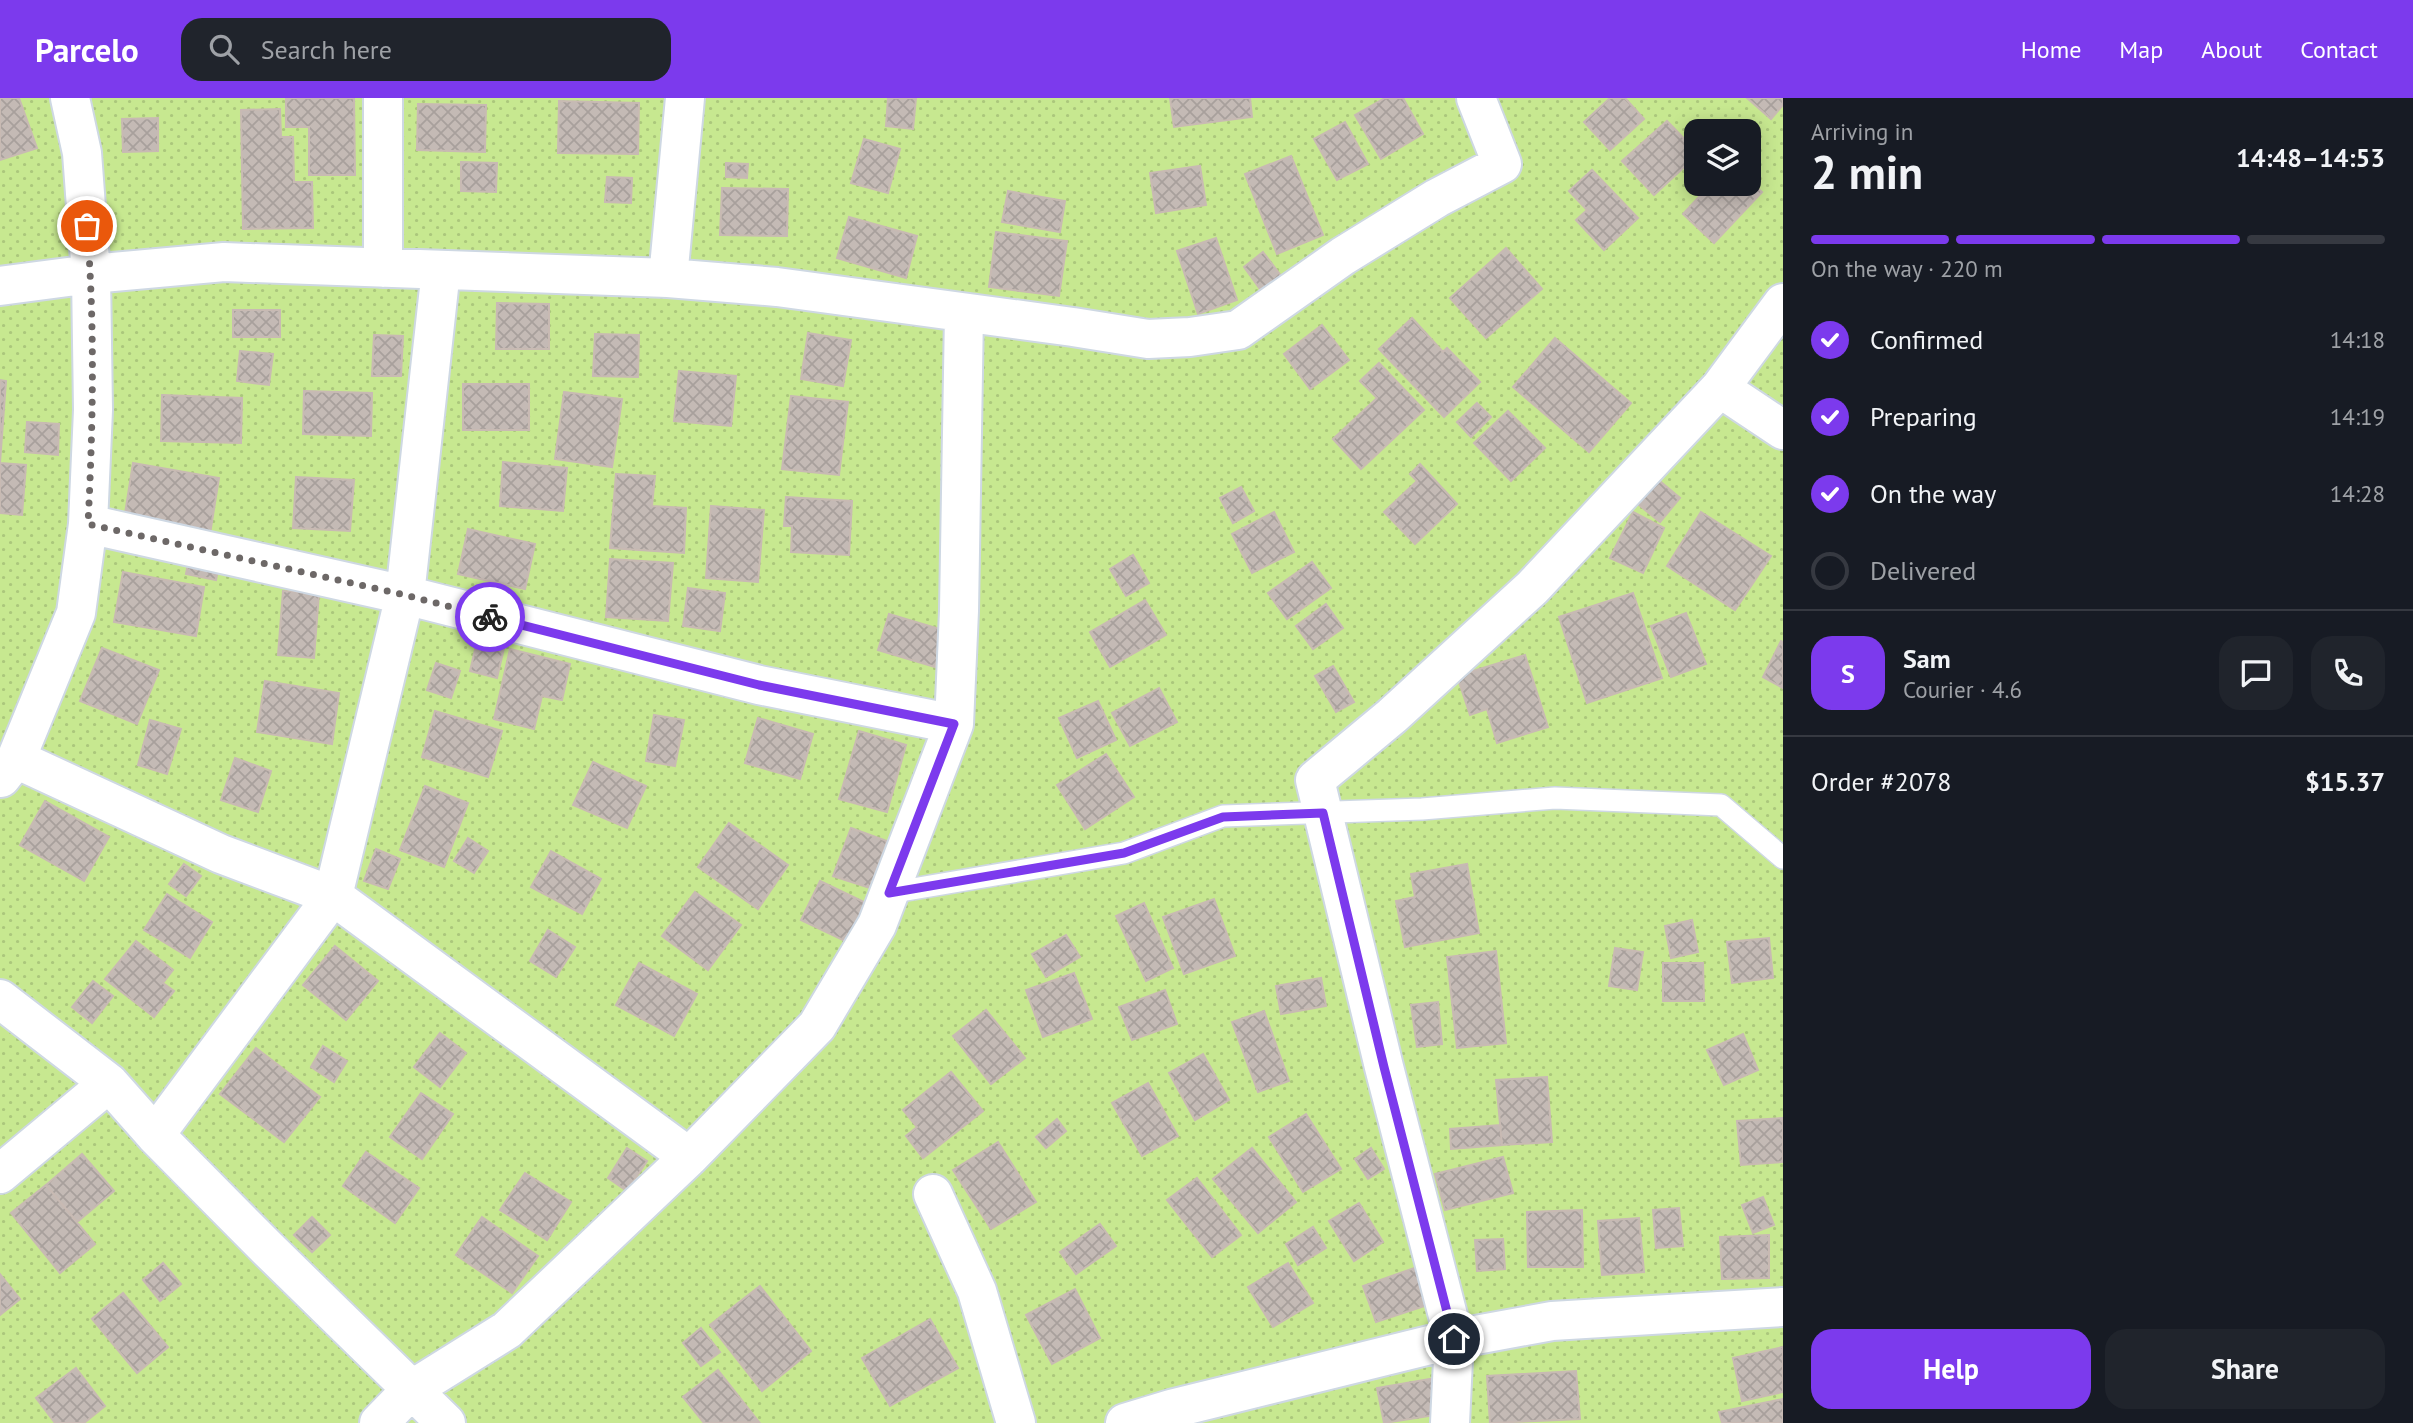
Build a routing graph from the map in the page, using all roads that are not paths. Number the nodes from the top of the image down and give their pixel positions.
1 (70, 98) edge
2 (383, 98) edge
3 (685, 98) edge
4 (1476, 98) edge
5 (383, 268) junction
6 (441, 270) junction
7 (91, 274) junction
8 (668, 278) junction
9 (0, 286) edge
10 (1783, 303) edge
11 (964, 313) junction
12 (1720, 388) junction
13 (1783, 430) edge
14 (88, 524) junction
15 (405, 595) junction
16 (954, 724) junction
17 (8, 769) edge
18 (1323, 813) junction
19 (1783, 858) edge
20 (889, 893) junction
21 (333, 896) junction
22 (0, 999) edge
23 (109, 1083) junction
24 (155, 1135) junction
25 (689, 1157) junction
26 (0, 1174) edge
27 (933, 1194) dead end
28 (1783, 1307) edge
29 (1454, 1339) junction
30 (411, 1390) junction
31 (380, 1423) edge
32 (446, 1423) edge
33 (1016, 1423) edge
34 (1125, 1423) edge
35 (1450, 1423) edge

1 - 7 street
2 - 5 street
3 - 8 street
4 - 11 street
5 - 6 street
5 - 7 street
6 - 8 street
6 - 15 street
7 - 9 street
7 - 14 street
8 - 11 street
10 - 12 street
11 - 16 street
12 - 13 street
12 - 18 street
14 - 15 street
14 - 17 street
15 - 16 street
15 - 21 street
16 - 20 street
17 - 21 street
18 - 19 lane
18 - 20 lane
18 - 29 street
20 - 25 street
21 - 24 street
21 - 25 street
22 - 23 street
23 - 24 street
23 - 26 street
24 - 30 street
25 - 30 street
27 - 33 street
28 - 29 street
29 - 34 street
29 - 35 street
30 - 31 street
30 - 32 street

